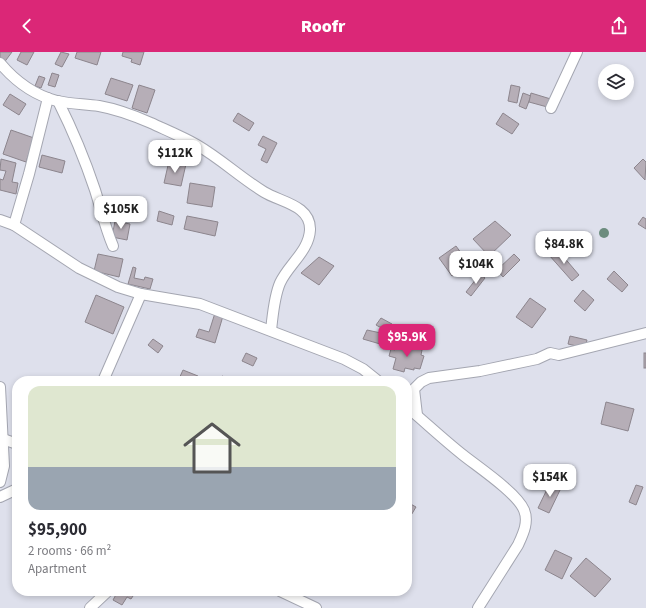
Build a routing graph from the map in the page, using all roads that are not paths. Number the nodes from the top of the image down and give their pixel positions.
1 (576, 52) edge
2 (0, 63) edge
3 (53, 100) junction
4 (552, 108) dead end
5 (0, 220) edge
6 (14, 226) junction
7 (114, 246) dead end
8 (141, 294) junction
9 (271, 330) junction
10 (646, 333) edge
11 (105, 376) edge
12 (372, 376) edge
13 (0, 387) edge
14 (412, 411) edge
15 (416, 415) junction
16 (3, 439) junction
17 (12, 442) edge
18 (0, 482) edge
19 (12, 491) edge
20 (0, 497) edge
21 (103, 596) edge
22 (291, 596) edge
23 (90, 608) edge
24 (316, 608) edge
25 (478, 608) edge

1 - 4 street
2 - 3 street
3 - 6 street
3 - 7 street
3 - 9 street
5 - 6 street
6 - 8 street
8 - 9 street
8 - 11 street
9 - 12 street
10 - 15 street
13 - 16 street
14 - 15 street
15 - 25 street
16 - 17 street
16 - 18 street
19 - 20 street
21 - 23 street
22 - 24 street

